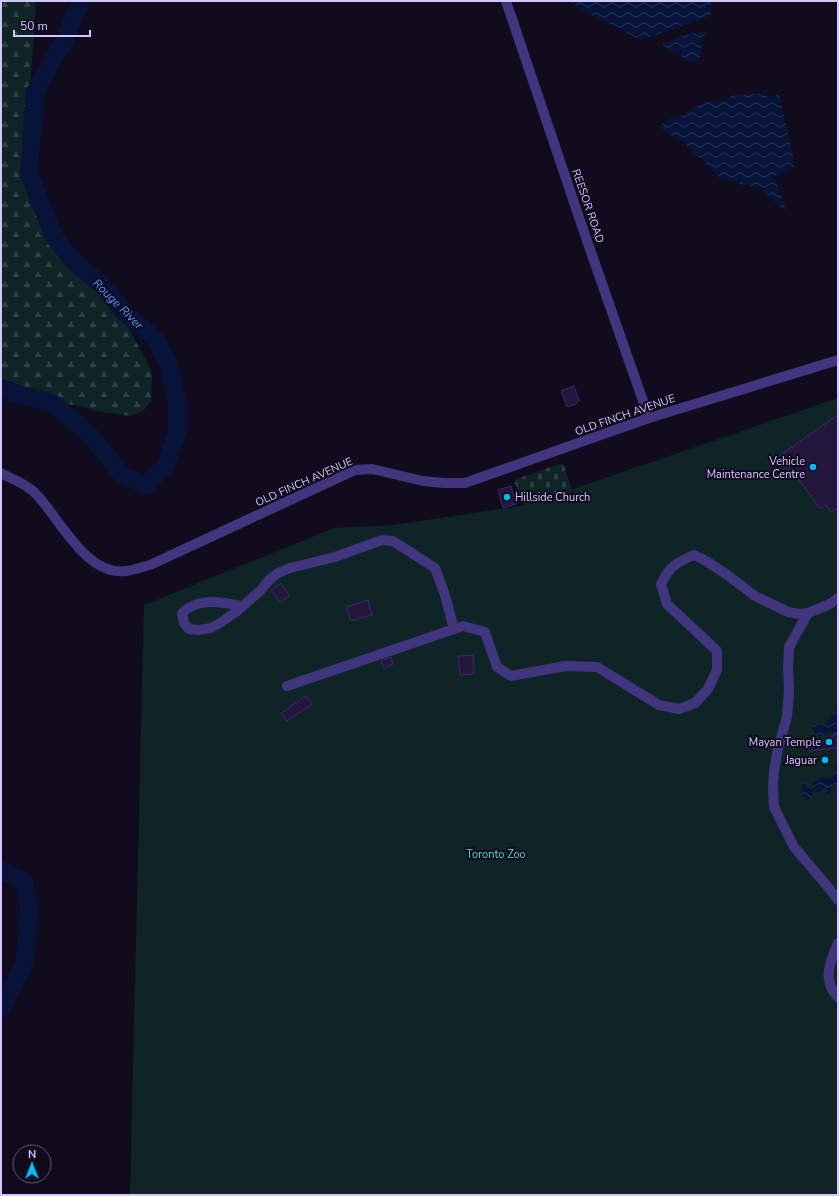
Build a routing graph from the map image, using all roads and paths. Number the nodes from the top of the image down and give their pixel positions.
1 (506, 1) edge
2 (838, 360) edge
3 (649, 418) junction
4 (1, 473) edge
5 (838, 598) edge
6 (242, 606) junction
7 (808, 613) junction
8 (454, 629) junction
9 (287, 686) dead end
10 (838, 900) edge
11 (838, 943) edge
12 (838, 997) edge

1 - 3 street, REESOR ROAD
2 - 3 street, OLD FINCH AVENUE
3 - 4 street, OLD FINCH AVENUE
5 - 7 street
6 - 6 street
6 - 8 street
7 - 8 street
7 - 10 street
8 - 9 street
11 - 12 street

